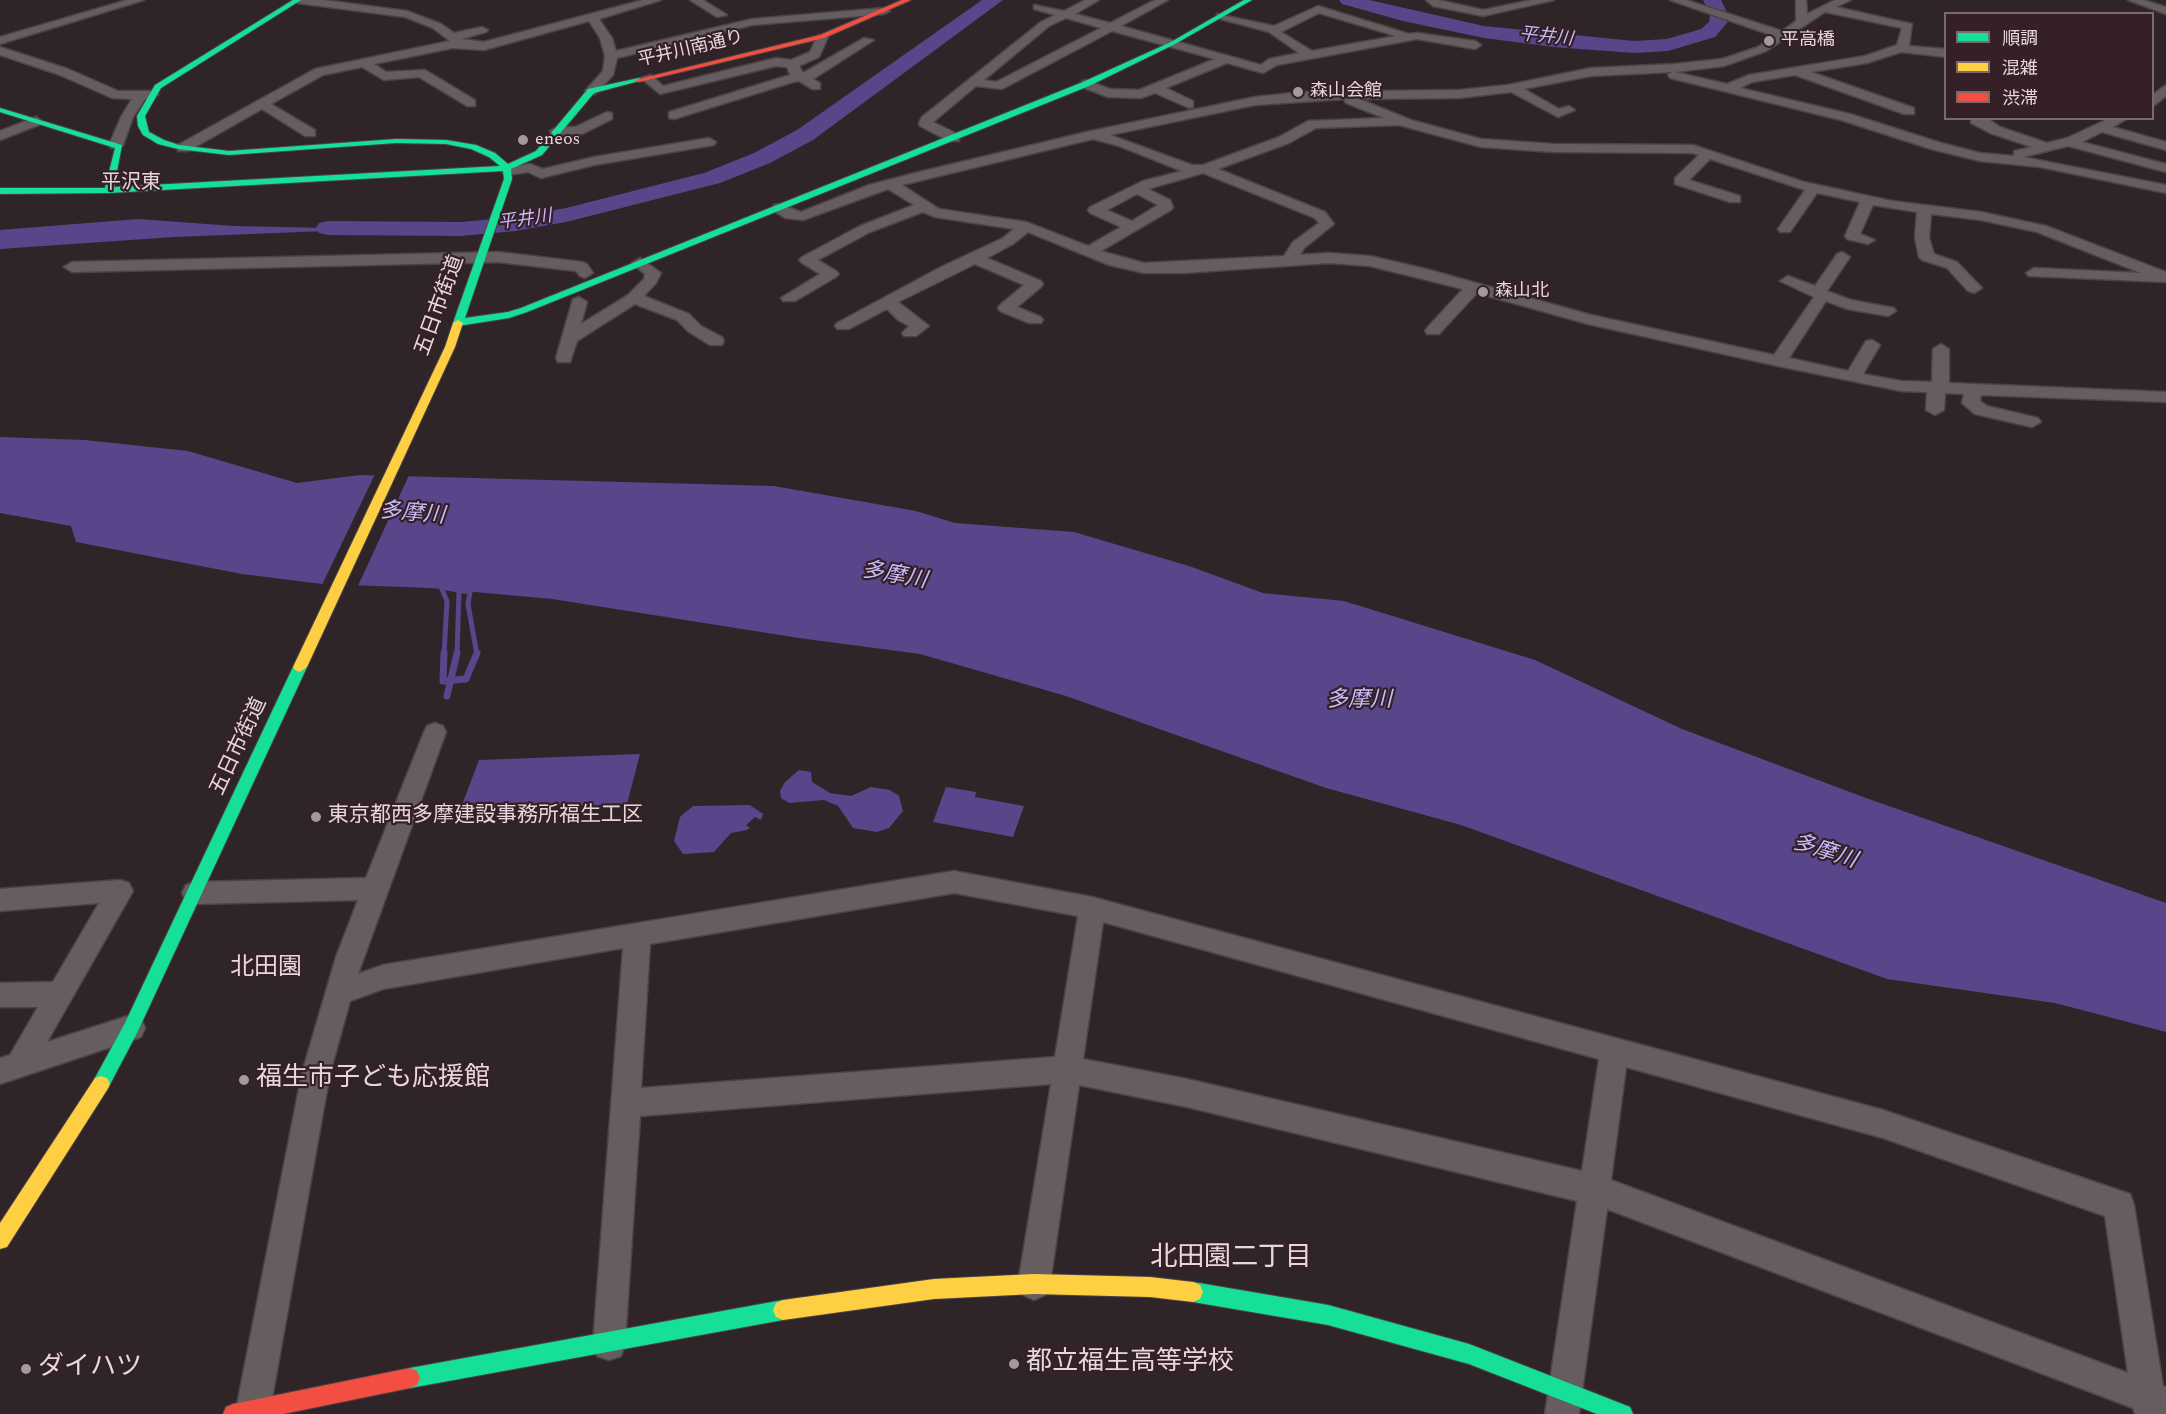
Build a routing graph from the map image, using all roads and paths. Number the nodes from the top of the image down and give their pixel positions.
1 (139, 0) edge
2 (293, 0) edge
3 (298, 0) edge
4 (656, 0) edge
5 (695, 0) edge
6 (908, 0) edge
7 (1094, 0) edge
8 (1163, 0) edge
9 (1249, 0) edge
10 (1431, 0) edge
11 (1549, 0) edge
12 (1675, 0) edge
13 (1801, 0) edge
14 (1846, 0) edge
15 (2133, 0) edge
16 (635, 6) junction
17 (1038, 7) dead end
18 (1823, 8) junction
19 (884, 11) junction
20 (2166, 11) edge
21 (1064, 14) junction
22 (722, 15) dead end
23 (1221, 16) junction
24 (592, 17) junction
25 (656, 17) dead end
26 (1802, 24) junction
27 (1112, 27) junction
28 (482, 30) dead end
29 (1275, 30) junction
30 (1784, 35) junction
31 (1411, 37) junction
32 (868, 40) dead end
33 (0, 41) edge
34 (457, 41) junction
35 (820, 43) junction
36 (1173, 43) junction
37 (1475, 45) dead end
38 (1904, 47) junction
39 (0, 51) edge
40 (851, 52) junction
41 (1944, 53) edge
42 (1310, 55) junction
43 (612, 56) junction
44 (1226, 59) junction
45 (362, 61) junction
46 (792, 63) junction
47 (1263, 69) junction
48 (1650, 69) junction
49 (1798, 71) junction
50 (801, 77) junction
51 (647, 78) junction
52 (974, 82) junction
53 (1261, 83) dead end
54 (1086, 84) junction
55 (816, 86) dead end
56 (1156, 88) junction
57 (1512, 88) junction
58 (1729, 88) junction
59 (1240, 90) dead end
60 (2166, 90) edge
61 (591, 91) junction
62 (1459, 94) junction
63 (146, 95) junction
64 (1341, 95) junction
65 (1302, 96) junction
66 (1768, 97) junction
67 (1207, 99) junction
68 (2154, 101) edge
69 (471, 103) dead end
70 (263, 104) junction
71 (1189, 104) junction
72 (0, 110) edge
73 (1754, 110) dead end
74 (1909, 111) dead end
75 (674, 115) dead end
76 (607, 116) dead end
77 (1540, 117) dead end
78 (1976, 120) edge
79 (2118, 120) edge
80 (36, 121) junction
81 (1400, 121) junction
82 (2102, 128) junction
83 (557, 131) junction
84 (680, 132) dead end
85 (310, 133) dead end
86 (1091, 135) junction
87 (0, 136) edge
88 (954, 138) junction
89 (2068, 142) junction
90 (116, 145) junction
91 (2166, 146) edge
92 (183, 148) junction
93 (2049, 149) junction
94 (1708, 154) junction
95 (2003, 157) junction
96 (2166, 168) edge
97 (1203, 169) junction
98 (508, 170) junction
99 (891, 184) junction
100 (1814, 188) junction
101 (1137, 189) junction
102 (2166, 189) edge
103 (109, 190) junction
104 (0, 191) edge
105 (1735, 199) dead end
106 (1869, 199) junction
107 (922, 207) junction
108 (778, 208) junction
109 (1924, 211) junction
110 (1026, 226) junction
111 (1134, 227) junction
112 (1785, 229) dead end
113 (1836, 233) dead end
114 (1852, 237) junction
115 (1868, 240) dead end
116 (1089, 252) junction
117 (482, 255) junction
118 (1842, 257) dead end
119 (975, 258) junction
120 (1290, 260) junction
121 (640, 263) junction
122 (72, 267) dead end
123 (583, 270) dead end
124 (2034, 273) dead end
125 (2166, 278) edge
126 (1788, 281) dead end
127 (1473, 287) junction
128 (1974, 288) dead end
129 (1821, 294) junction
130 (634, 297) junction
131 (789, 298) dead end
132 (579, 302) dead end
133 (890, 303) junction
134 (1888, 311) dead end
135 (1035, 320) dead end
136 (461, 321) junction
137 (843, 326) dead end
138 (1433, 331) dead end
139 (910, 333) dead end
140 (569, 339) junction
141 (716, 341) dead end
142 (1872, 345) dead end
143 (1941, 349) dead end
144 (564, 358) dead end
145 (1778, 361) junction
146 (1852, 377) junction
147 (1940, 387) junction
148 (1973, 389) junction
149 (2166, 397) edge
150 (1935, 410) dead end
151 (2032, 422) dead end
152 (435, 732) dead end
153 (375, 889) junction
154 (195, 893) junction
155 (0, 900) edge
156 (1092, 908) junction
157 (637, 934) junction
158 (340, 992) junction
159 (60, 994) junction
160 (0, 995) edge
161 (131, 1028) junction
162 (1614, 1050) junction
163 (10, 1068) edge
164 (1066, 1069) junction
165 (626, 1103) junction
166 (1596, 1190) junction
167 (0, 1240) edge
168 (1034, 1284) junction
169 (609, 1344) junction
170 (1564, 1402) edge
171 (2155, 1405) edge
172 (246, 1413) edge
173 (1623, 1414) edge

1 - 33 street
2 - 3 street
3 - 34 street
3 - 63 street
4 - 16 street
5 - 22 street
6 - 19 street, 平井川南通り
7 - 21 street
8 - 27 street
9 - 23 street
10 - 11 street
12 - 30 street
13 - 26 street
14 - 18 street
15 - 20 street
16 - 24 street
16 - 25 street
17 - 21 street
18 - 26 street
18 - 38 street
19 - 35 street, 平井川南通り
19 - 43 street
21 - 27 street
21 - 52 street
23 - 29 street
23 - 36 street
24 - 34 street
24 - 43 street
26 - 30 street
27 - 36 street
27 - 52 street
28 - 34 street
29 - 31 street
29 - 42 street
30 - 48 street
31 - 37 street
31 - 42 street
32 - 40 street
34 - 45 street
35 - 40 street
35 - 46 street
35 - 51 street, 平井川南通り
36 - 44 street
36 - 54 street
38 - 41 street
38 - 49 street
39 - 63 street
40 - 50 street
42 - 47 street
43 - 61 street
44 - 47 street
44 - 56 street
45 - 69 street
45 - 70 street
46 - 50 street
46 - 51 street
47 - 53 street
48 - 57 street
48 - 58 street
49 - 58 street
49 - 74 street
50 - 55 street
50 - 75 street
51 - 61 street, 平井川南通り
52 - 88 street
54 - 56 street
54 - 88 street
56 - 71 street
57 - 62 street
57 - 77 street
58 - 66 street
59 - 67 street
60 - 68 street
61 - 83 street
62 - 64 street
62 - 81 street
63 - 90 street
63 - 92 street
64 - 65 street
64 - 81 street
65 - 67 street
65 - 86 street
66 - 73 street
66 - 95 street
67 - 71 street
70 - 85 street
70 - 92 street
71 - 86 street
72 - 80 street
76 - 83 street
78 - 93 street
79 - 82 street
80 - 87 street
80 - 90 street
81 - 94 street
81 - 97 street
82 - 89 street
82 - 91 street
83 - 98 street
84 - 98 street
86 - 97 street
86 - 99 street
88 - 108 street
89 - 93 street
89 - 96 street
90 - 103 street
92 - 98 street
93 - 95 street
94 - 100 street
94 - 105 street
95 - 102 street
97 - 101 street
97 - 120 street
98 - 103 street
98 - 117 street, 五日市街道
99 - 107 street
99 - 108 street
100 - 106 street
100 - 112 street
101 - 111 street
101 - 111 street
103 - 104 street
106 - 109 street
106 - 114 street
107 - 110 street
107 - 131 street
108 - 121 street
109 - 125 street
109 - 128 street
110 - 116 street
110 - 119 street
111 - 116 street
113 - 114 street
114 - 115 street
116 - 120 street
117 - 122 street
117 - 123 street
117 - 136 street, 五日市街道
118 - 129 street
119 - 133 street
119 - 135 street
120 - 127 street
121 - 130 street
121 - 136 street
124 - 125 street
126 - 129 street
127 - 138 street
127 - 145 street
129 - 134 street
129 - 145 street
130 - 140 street
130 - 141 street
132 - 140 street
133 - 137 street
133 - 139 street
136 - 154 street, 五日市街道
140 - 144 street
142 - 146 street
143 - 147 street
145 - 146 street
146 - 147 street
147 - 148 street
147 - 150 street
148 - 149 street
148 - 151 street
152 - 153 street
153 - 154 street
153 - 158 street
154 - 161 street, 五日市街道
155 - 159 street
156 - 157 street
156 - 162 street
156 - 164 street
157 - 158 street
157 - 165 street
158 - 172 street
159 - 160 street
159 - 163 street
161 - 163 street
161 - 167 street, 五日市街道
162 - 166 street
162 - 171 street
164 - 165 street
164 - 166 street
164 - 168 street
165 - 169 street
166 - 170 street
166 - 171 street
168 - 169 street
168 - 170 street
169 - 172 street
170 - 173 street

